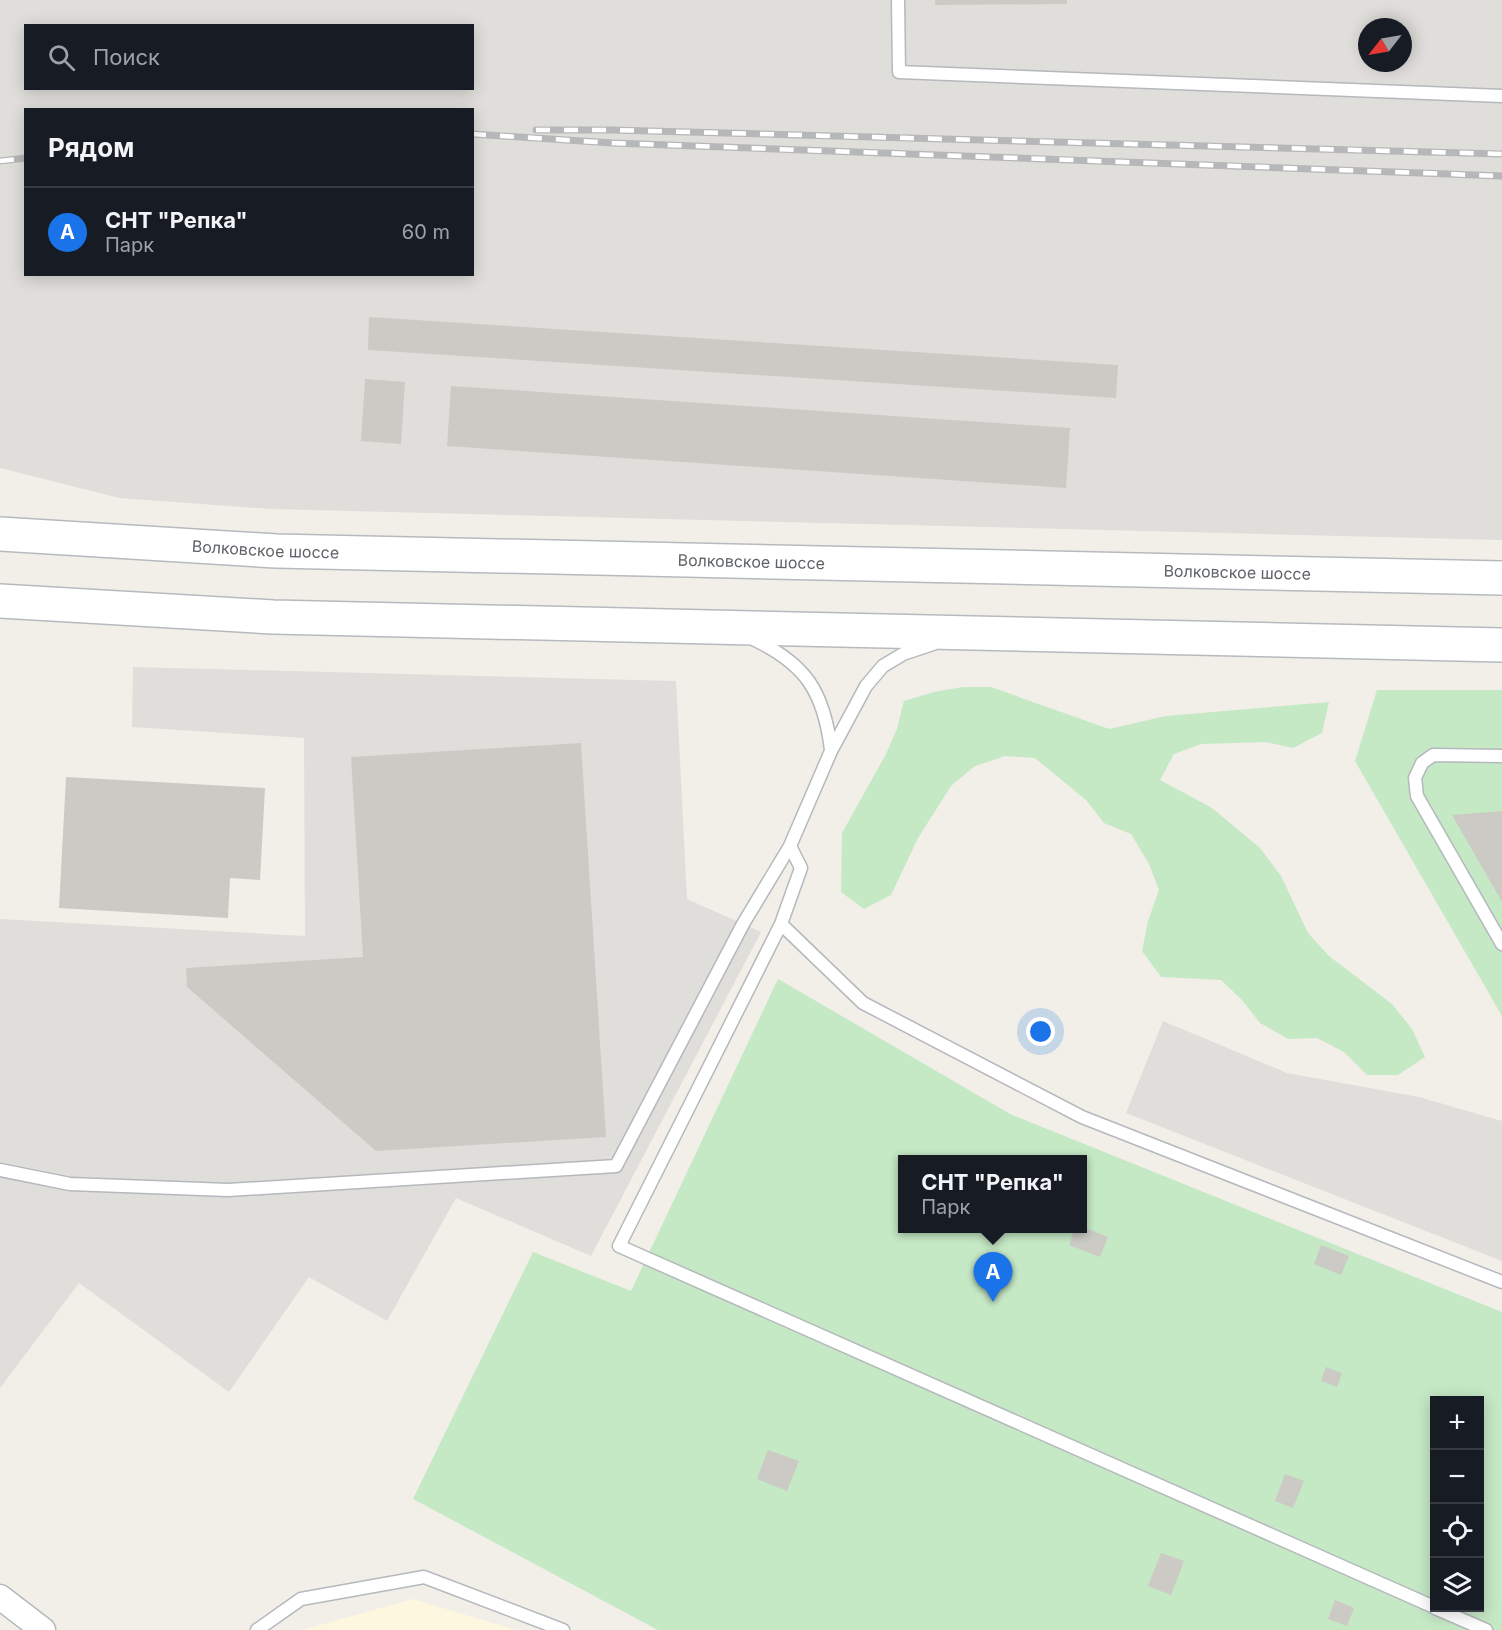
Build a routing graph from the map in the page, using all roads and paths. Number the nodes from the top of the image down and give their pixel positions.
1 (898, 0) edge
2 (1502, 96) edge
3 (0, 534) edge
4 (1502, 578) edge
5 (0, 601) edge
6 (730, 628) junction
7 (969, 633) junction
8 (1502, 645) edge
9 (831, 751) junction
10 (1502, 756) edge
11 (789, 846) junction
12 (781, 924) junction
13 (1502, 945) edge
14 (0, 1170) edge
15 (1502, 1282) edge
16 (0, 1597) edge
17 (1430, 1605) edge
18 (1446, 1612) edge
19 (43, 1630) edge
20 (257, 1630) edge
21 (563, 1630) edge
22 (1486, 1630) edge

1 - 2 lane
3 - 4 main road, Волковское шоссе
5 - 6 main road
6 - 7 main road
6 - 9 lane
7 - 8 main road
7 - 9 lane
9 - 11 lane
10 - 13 lane
11 - 12 lane
11 - 14 lane
12 - 15 lane
12 - 17 lane
16 - 19 street
18 - 22 lane
20 - 21 lane

